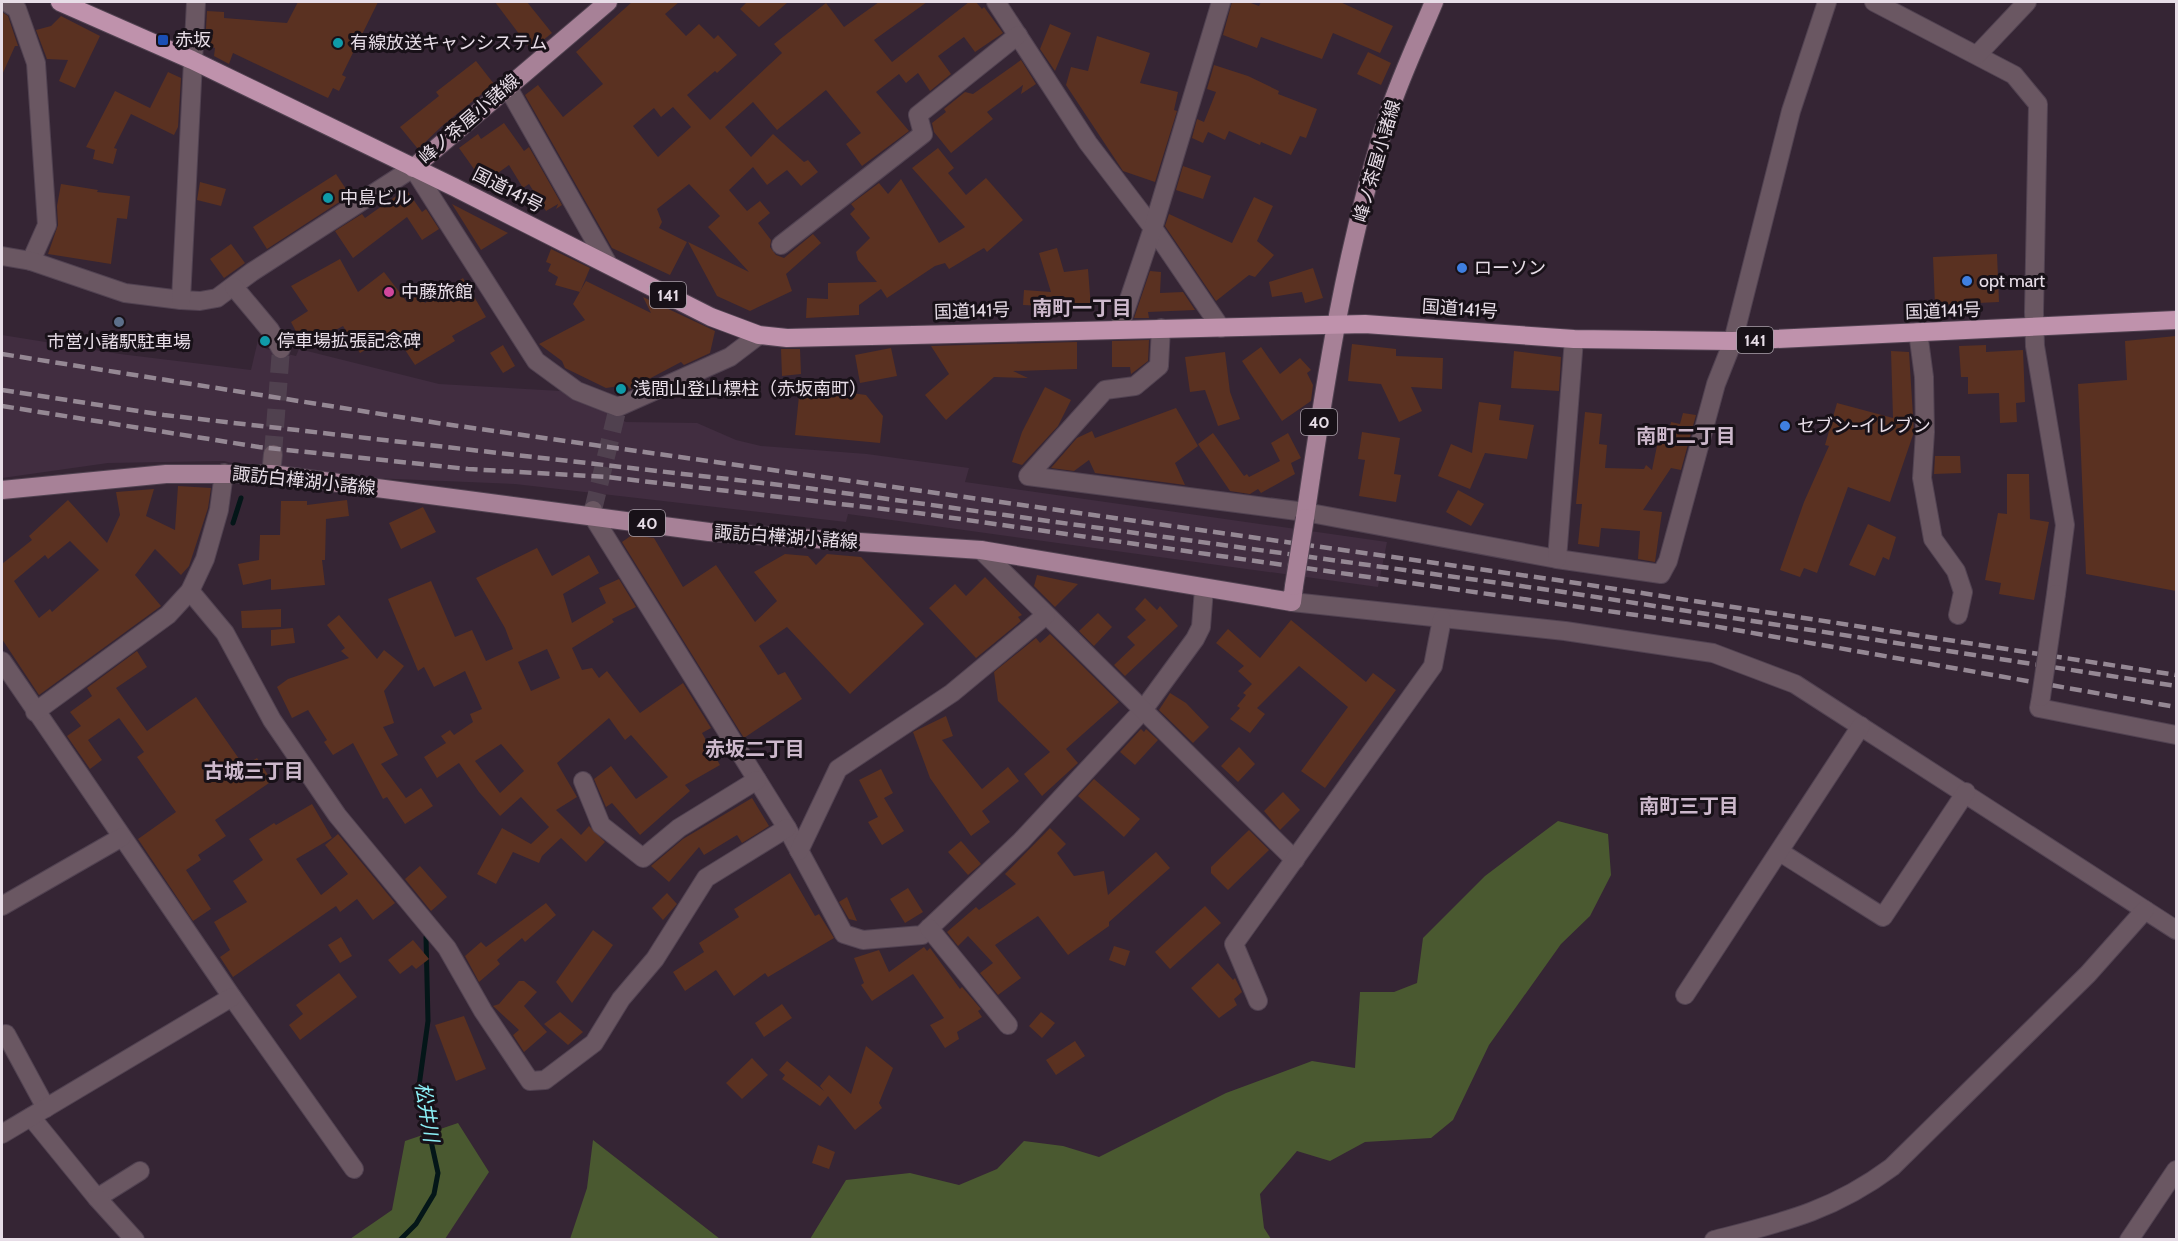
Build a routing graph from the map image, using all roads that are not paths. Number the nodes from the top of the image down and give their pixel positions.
1 (6, 2) edge
2 (60, 2) edge
3 (196, 2) edge
4 (608, 2) edge
5 (996, 2) edge
6 (1221, 2) edge
7 (1434, 2) edge
8 (1827, 2) edge
9 (1874, 2) edge
10 (2027, 2) edge
11 (1018, 35) junction
12 (1977, 55) junction
13 (192, 60) junction
14 (507, 87) junction
15 (413, 168) junction
16 (1153, 228) junction
17 (781, 245) dead end
18 (2, 256) edge
19 (31, 261) junction
20 (608, 264) junction
21 (234, 287) junction
22 (181, 300) junction
23 (2176, 320) edge
24 (1334, 326) junction
25 (1161, 328) junction
26 (1221, 328) junction
27 (1119, 329) junction
28 (2034, 329) junction
29 (1918, 332) junction
30 (759, 335) junction
31 (1574, 339) junction
32 (1732, 341) junction
33 (281, 349) tunnel mouth
34 (273, 454) tunnel mouth
35 (224, 473) junction
36 (271, 474) junction
37 (2, 490) edge
38 (593, 512) junction
39 (1305, 515) junction
40 (981, 550) junction
41 (1557, 559) junction
42 (1204, 589) junction
43 (190, 591) junction
44 (1293, 594) junction
45 (1046, 615) junction
46 (1958, 615) dead end
47 (1442, 619) junction
48 (2, 661) edge
49 (1143, 710) junction
50 (35, 712) junction
51 (1861, 726) junction
52 (2170, 734) edge
53 (757, 780) junction
54 (583, 781) dead end
55 (1966, 792) junction
56 (787, 828) junction
57 (122, 837) junction
58 (799, 851) junction
59 (1780, 852) junction
60 (1295, 860) junction
61 (2, 906) edge
62 (2145, 910) junction
63 (929, 928) junction
64 (2176, 930) edge
65 (1685, 995) dead end
66 (232, 997) junction
67 (1258, 1000) dead end
68 (1008, 1025) dead end
69 (6, 1034) dead end
70 (39, 1112) junction
71 (2, 1134) edge
72 (354, 1169) dead end
73 (2176, 1170) edge
74 (140, 1171) dead end
75 (97, 1198) junction
76 (135, 1239) edge
77 (1714, 1239) edge
78 (2129, 1239) edge

1 - 19 street
2 - 13 highway, 国道141号 / 141
3 - 13 street
4 - 14 main road, 峰ノ茶屋小諸線
5 - 11 street
6 - 16 street
7 - 24 main road, 峰ノ茶屋小諸線
8 - 32 street
9 - 12 street
10 - 12 street
11 - 16 street
11 - 17 street
12 - 28 street
13 - 15 highway, 国道141号 / 141
13 - 22 street
14 - 15 main road, 峰ノ茶屋小諸線
14 - 20 street
15 - 20 highway, 国道141号 / 141
15 - 21 street
15 - 30 street
16 - 26 street
16 - 27 street
18 - 19 street
19 - 22 street
20 - 30 highway, 国道141号 / 141
21 - 22 street
21 - 33 street
23 - 28 highway, 国道141号 / 141
24 - 26 highway, 国道141号 / 141
24 - 31 highway, 国道141号 / 141
24 - 39 main road, 40
25 - 26 highway, 国道141号 / 141
25 - 27 highway, 国道141号 / 141
25 - 39 street
27 - 30 highway, 国道141号 / 141
28 - 29 highway, 国道141号 / 141
28 - 52 street, bridge
29 - 32 highway, 国道141号 / 141
29 - 46 street
31 - 32 highway, 国道141号 / 141
31 - 41 street
32 - 41 street
34 - 36 street
35 - 36 main road, 諏訪白樺湖小諸線 / 40
35 - 37 main road, 諏訪白樺湖小諸線 / 40
35 - 43 street
36 - 38 main road, 諏訪白樺湖小諸線 / 40
38 - 40 main road, 諏訪白樺湖小諸線 / 40
38 - 53 street
39 - 41 street
39 - 44 main road, 40, bridge
40 - 42 main road, 諏訪白樺湖小諸線 / 40
40 - 45 street
42 - 44 main road, 諏訪白樺湖小諸線 / 40
42 - 49 street
43 - 50 street
43 - 56 street
44 - 47 street
45 - 49 street
45 - 58 street
47 - 51 street
47 - 60 street
48 - 50 street
49 - 60 street
49 - 63 street
50 - 57 street
51 - 55 street
51 - 59 street
53 - 54 street
53 - 56 street
55 - 59 street
55 - 62 street
56 - 58 street
57 - 61 street
57 - 66 street
58 - 63 street
59 - 65 street
60 - 67 street
62 - 64 street
62 - 77 street
63 - 68 street
66 - 70 street
66 - 72 street
69 - 70 street
70 - 71 street
70 - 75 street
73 - 78 street
74 - 75 street
75 - 76 street

